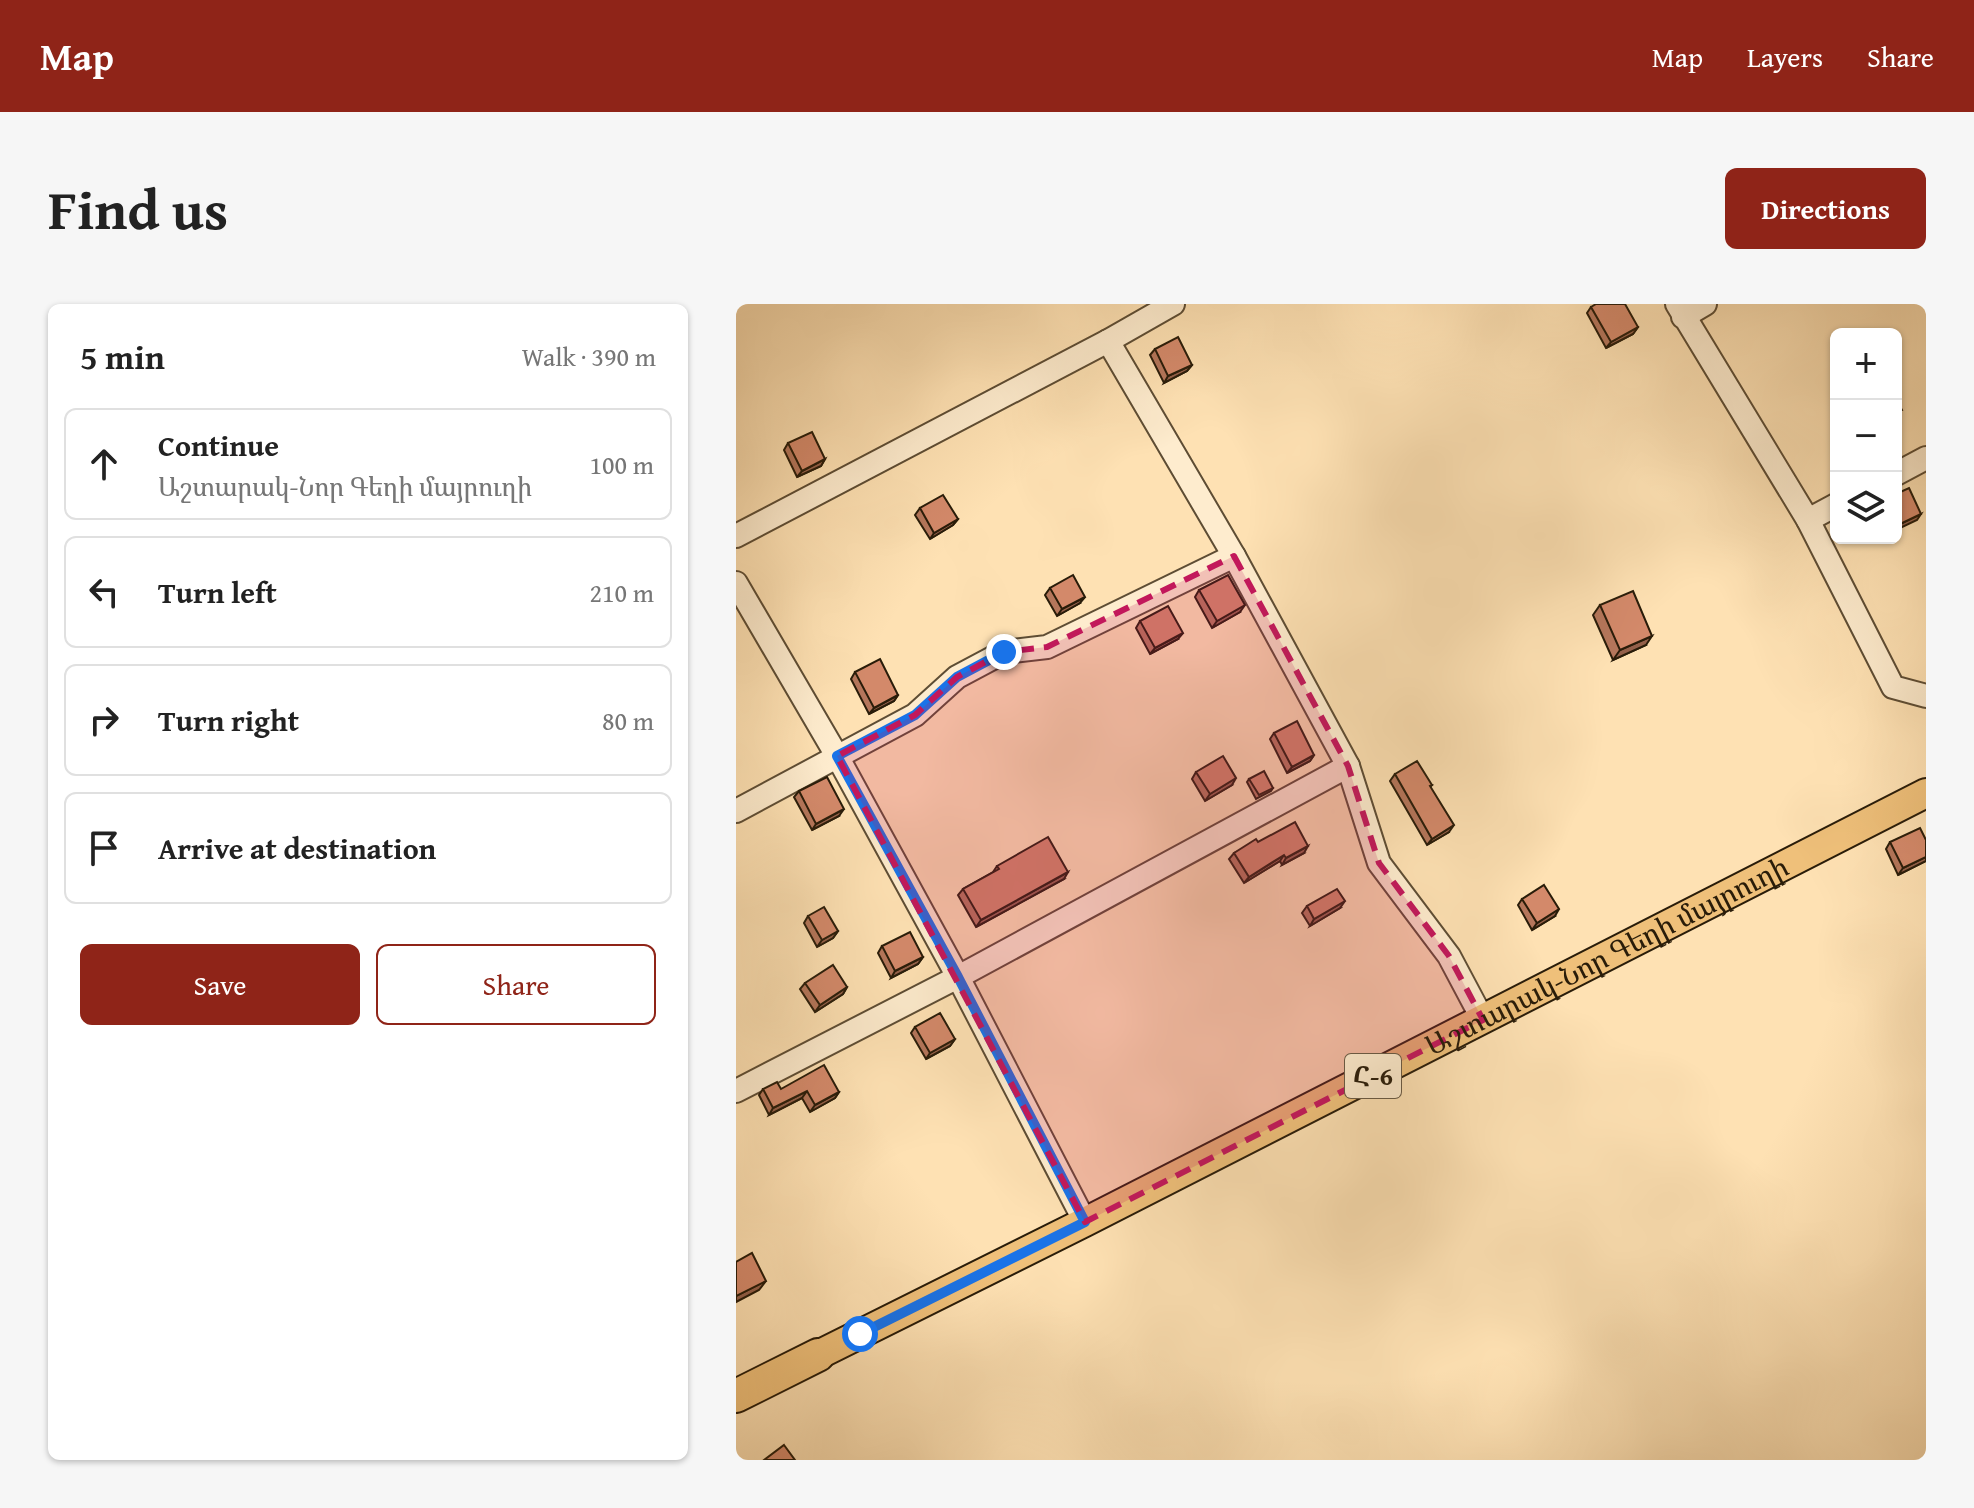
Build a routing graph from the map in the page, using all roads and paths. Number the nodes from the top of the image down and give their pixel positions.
1 (1173, 304) edge
2 (1705, 304) edge
3 (1680, 310) edge
4 (1108, 341) junction
5 (1926, 458) edge
6 (1900, 472) edge
7 (1830, 508) edge
8 (1808, 520) junction
9 (736, 536) edge
10 (1234, 556) junction
11 (736, 583) edge
12 (1926, 696) edge
13 (837, 756) junction
14 (1348, 766) junction
15 (1926, 793) edge
16 (736, 811) edge
17 (958, 977) junction
18 (1483, 1020) junction
19 (736, 1091) edge
20 (1085, 1222) junction
21 (818, 1355) junction
22 (736, 1376) edge
23 (736, 1396) edge

1 - 4 street
2 - 3 street
3 - 8 street
4 - 9 street
4 - 10 street
5 - 6 street
7 - 8 street
8 - 12 street
10 - 13 street
10 - 14 street
11 - 13 street
13 - 16 street
13 - 17 street
14 - 17 street
14 - 18 street
15 - 18 main road, Աշտարակ-Նոր Գեղի մայրուղի / Հ-6
17 - 19 street
17 - 20 street
18 - 20 main road, Աշտարակ-Նոր Գեղի մայրուղի / Հ-6
20 - 21 main road, Աշտարակ-Նոր Գեղի մայրուղի / Հ-6
21 - 22 highway, Հ-6
21 - 23 highway

